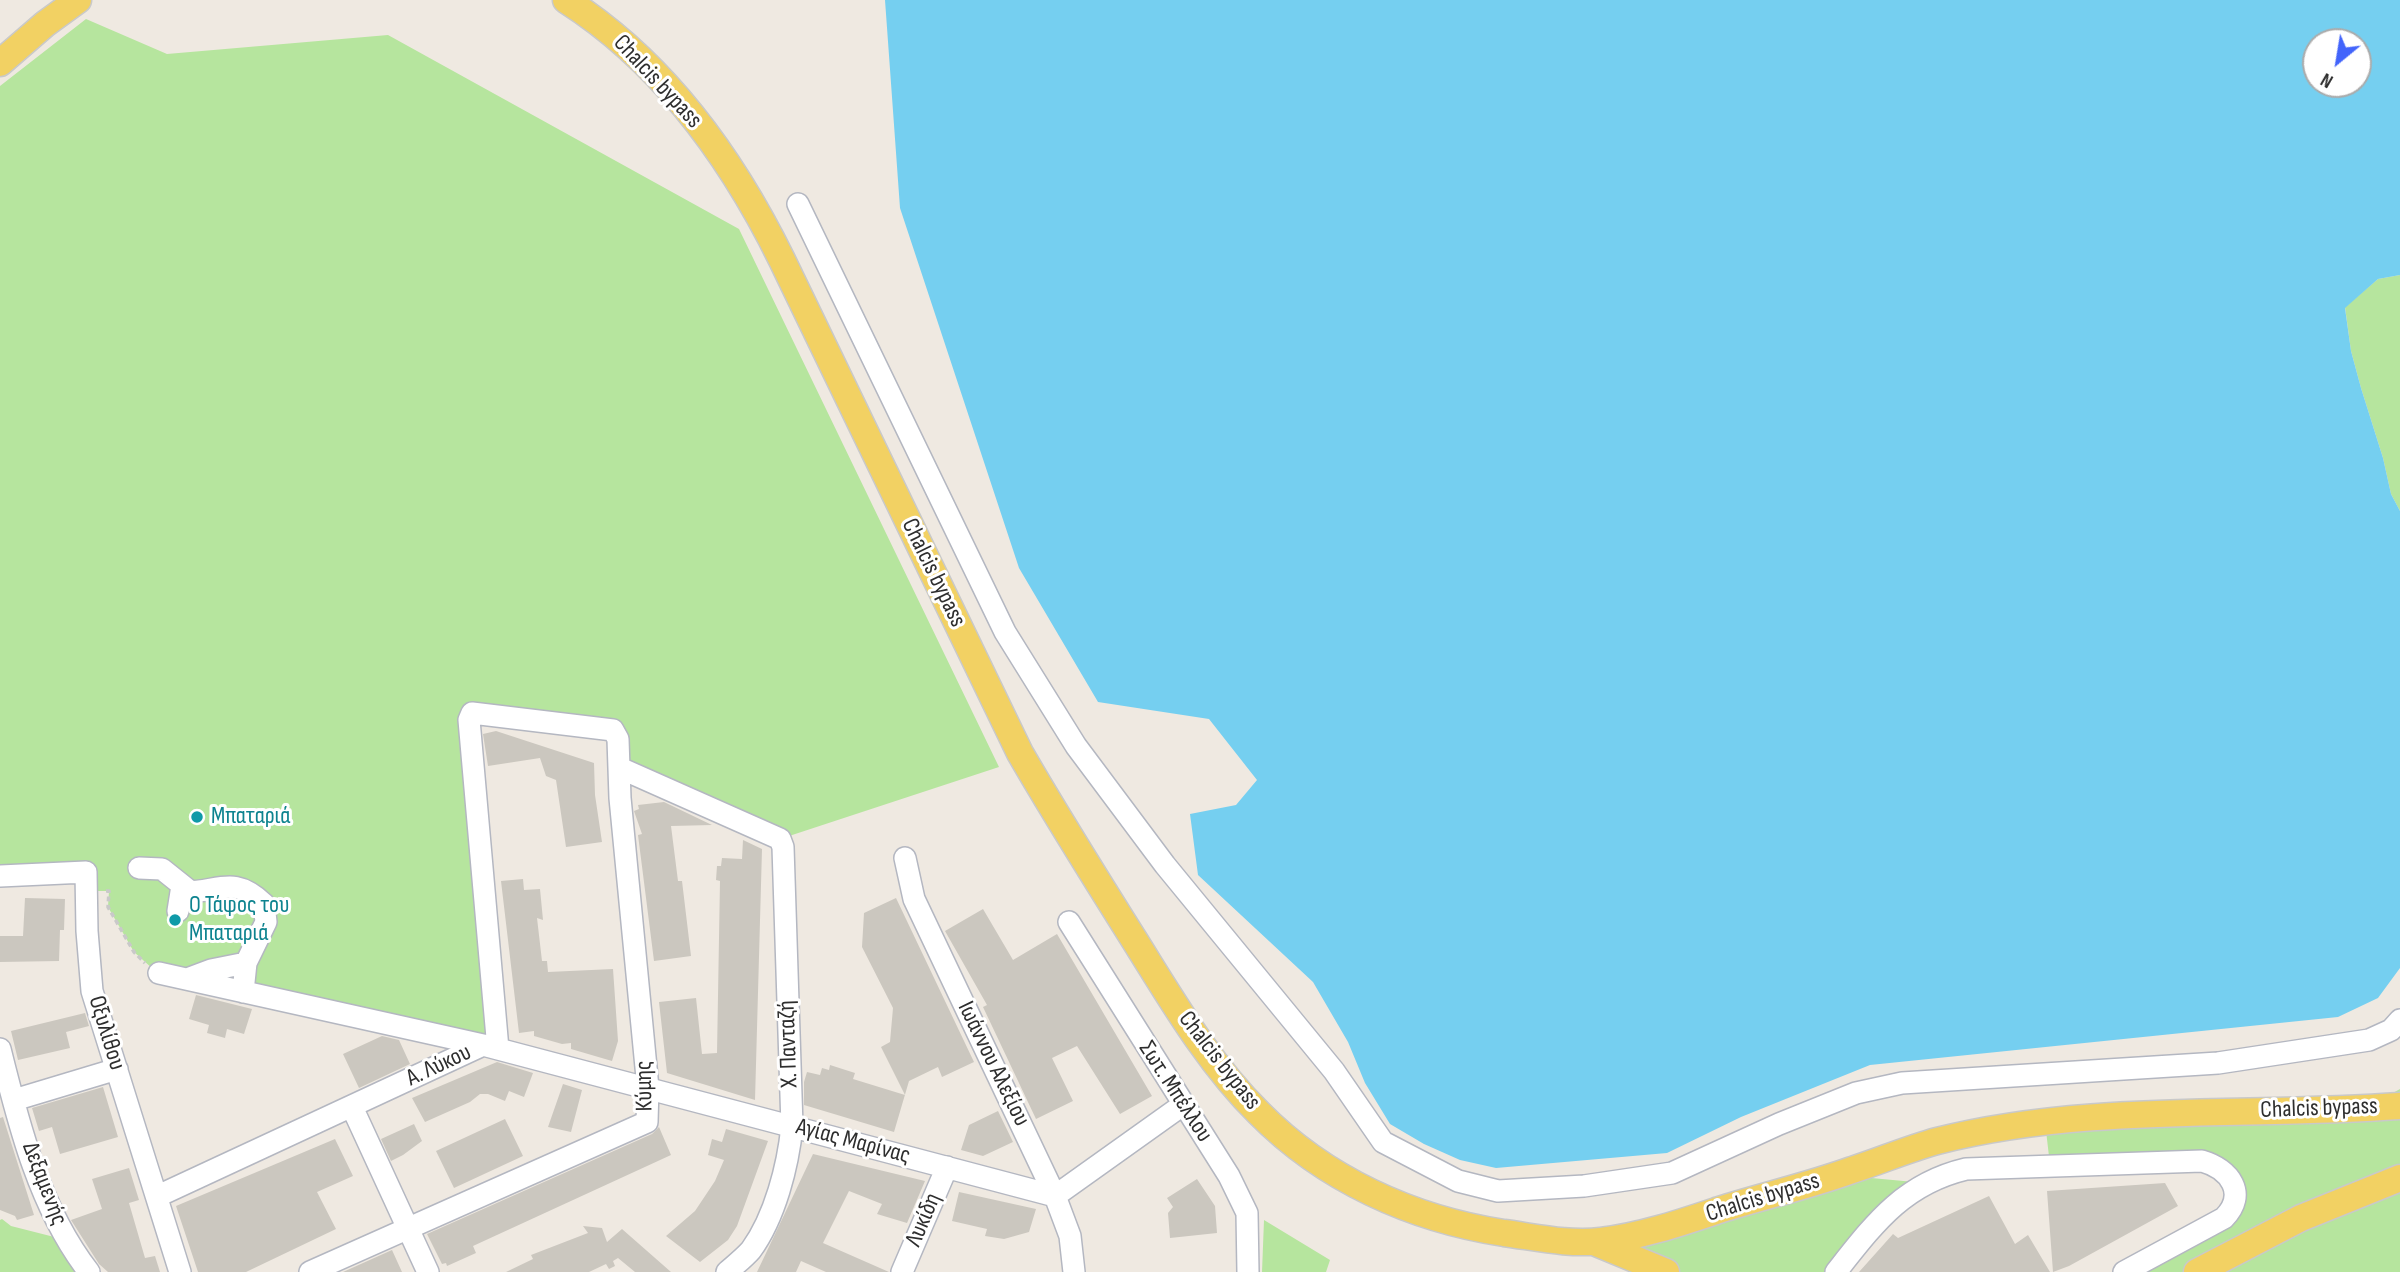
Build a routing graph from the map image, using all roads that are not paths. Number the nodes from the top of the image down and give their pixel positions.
1 (78, 0) edge
2 (566, 0) edge
3 (0, 63) edge
4 (798, 204) dead end
5 (469, 720) joint
6 (620, 768) junction
7 (905, 858) dead end
8 (139, 868) dead end
9 (0, 876) edge
10 (192, 893) junction
11 (178, 911) dead end
12 (1069, 922) dead end
13 (246, 963) junction
14 (159, 973) road end
15 (186, 979) junction
16 (243, 992) junction
17 (2400, 1020) edge
18 (491, 1047) junction
19 (0, 1049) edge
20 (117, 1069) junction
21 (648, 1088) junction
22 (2400, 1089) edge
23 (14, 1100) junction
24 (1184, 1104) junction
25 (2400, 1106) edge
26 (352, 1107) junction
27 (2366, 1108) junction
28 (792, 1126) junction
29 (947, 1167) junction
30 (2400, 1178) edge
31 (158, 1196) junction
32 (1055, 1196) junction
33 (408, 1230) junction
34 (1594, 1242) junction
35 (89, 1272) edge
36 (180, 1272) edge
37 (310, 1272) edge
38 (428, 1272) edge
39 (727, 1272) edge
40 (902, 1272) edge
41 (1074, 1272) edge
42 (1248, 1272) edge
43 (1666, 1272) edge
44 (1836, 1272) edge
45 (2124, 1272) edge
46 (2197, 1272) edge

1 - 3 main road
2 - 34 main road, Chalcis bypass
4 - 17 street
5 - 6 street, Κύμης
5 - 18 street, Α. Λύκου
6 - 21 street, Κύμης
6 - 28 street, Χ. Πανταζή
7 - 32 street, Ιωάννου Αλεξίου
8 - 10 street
9 - 20 street, Οξυλίθου
10 - 11 street
10 - 13 street
12 - 24 street, Σωτ. Μπέλλου
13 - 15 street
13 - 16 street
14 - 15 street, Αγίας Μαρίνας
15 - 16 street, Αγίας Μαρίνας
16 - 18 street, Αγίας Μαρίνας
18 - 21 street, Αγίας Μαρίνας
18 - 26 street, Α. Λύκου
19 - 23 street, Δεξαμενής
20 - 23 street
20 - 31 street, Οξυλίθου
21 - 28 street, Αγίας Μαρίνας
21 - 33 street, Κύμης
22 - 27 main road
23 - 35 street, Δεξαμενής
24 - 32 street
24 - 42 street, Σωτ. Μπέλλου
25 - 27 main road, Chalcis bypass
26 - 31 street, Α. Λύκου
26 - 33 street
27 - 34 main road, Chalcis bypass
28 - 29 street, Αγίας Μαρίνας
28 - 39 street, Χ. Πανταζή
29 - 32 street, Αγίας Μαρίνας
29 - 40 street, Λυκίδη
30 - 46 main road
31 - 36 street, Οξυλίθου
32 - 41 street, Ιωάννου Αλεξίου
33 - 37 street, Κύμης
33 - 38 street
34 - 43 main road
44 - 45 street

